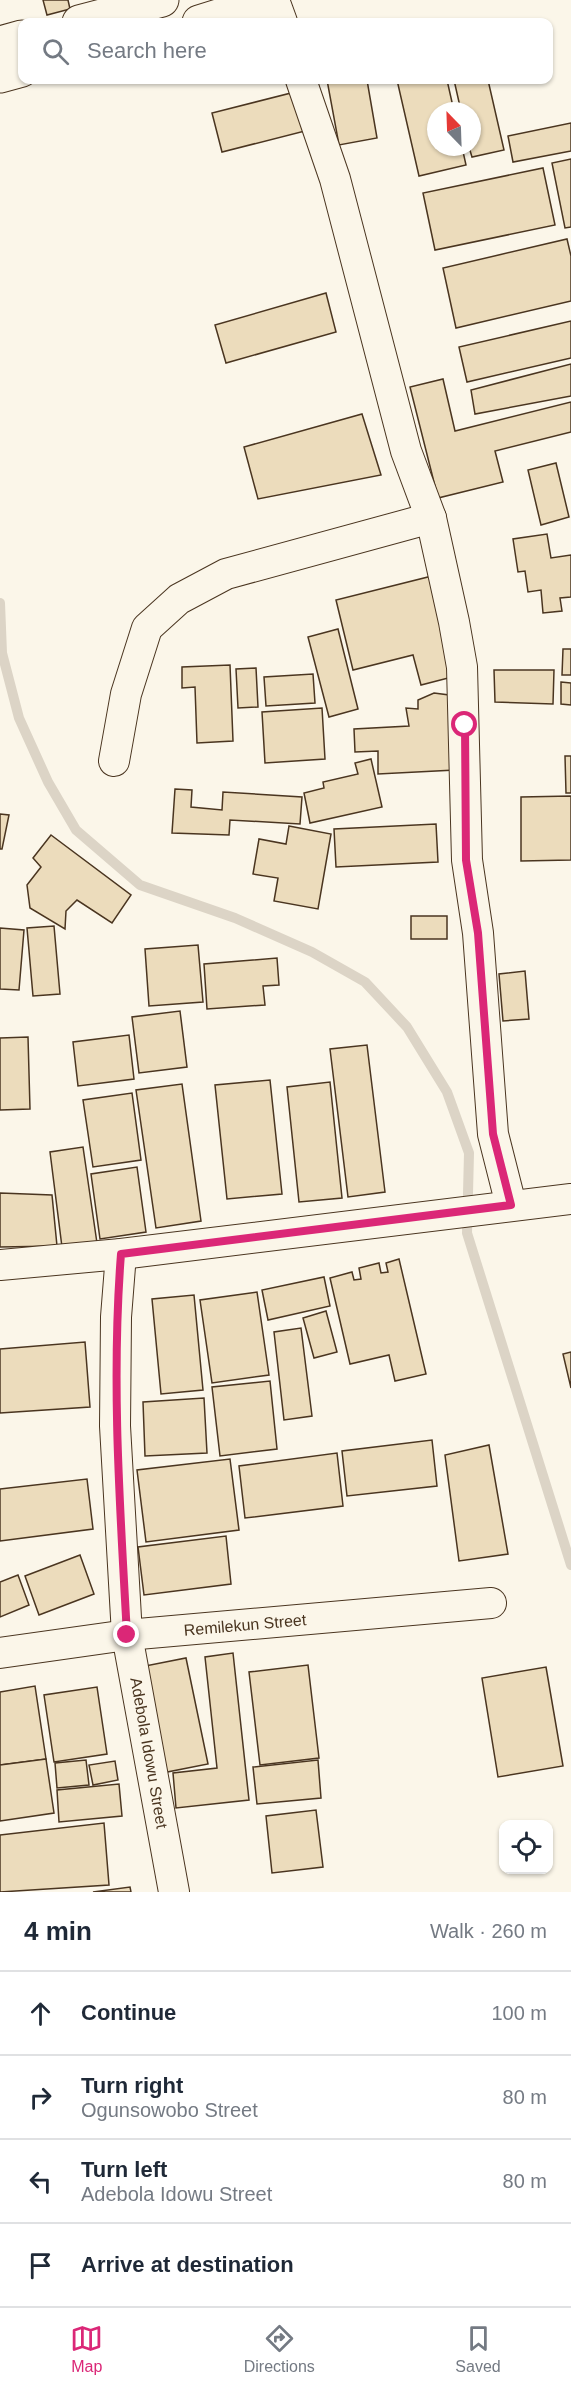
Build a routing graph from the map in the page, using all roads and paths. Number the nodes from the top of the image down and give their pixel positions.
1 (162, 0) edge
2 (269, 0) edge
3 (274, 0) edge
4 (94, 18) edge
5 (212, 18) edge
6 (281, 18) edge
7 (18, 38) edge
8 (0, 43) edge
9 (302, 84) edge
10 (431, 518) junction
11 (114, 761) dead end
12 (571, 1199) edge
13 (507, 1205) junction
14 (121, 1254) junction
15 (0, 1265) edge
16 (491, 1603) dead end
17 (127, 1635) junction
18 (0, 1653) edge
19 (174, 1892) edge

1 - 4 street
2 - 5 street
3 - 6 street
7 - 8 street
9 - 10 street
10 - 11 street
10 - 13 street
12 - 13 street
13 - 14 street
14 - 15 street
14 - 17 street, Adebola Idowu Street
16 - 17 street, Remilekun Street
17 - 18 street, Remilekun Street
17 - 19 street, Adebola Idowu Street

